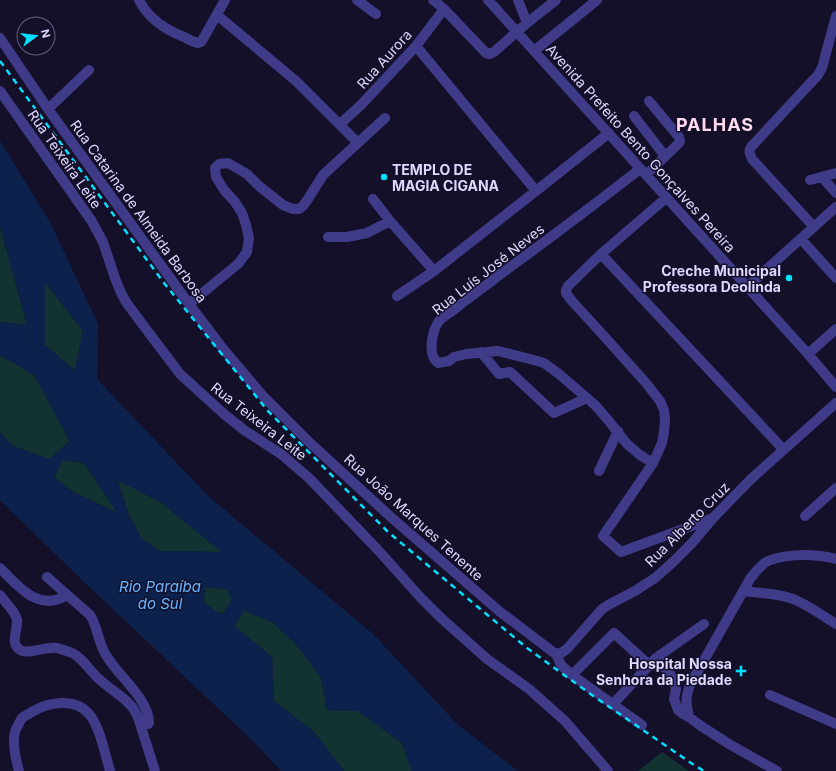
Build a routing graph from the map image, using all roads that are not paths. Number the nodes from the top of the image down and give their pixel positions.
1 (139, 0) edge
2 (225, 0) edge
3 (357, 0) edge
4 (433, 0) edge
5 (488, 0) edge
6 (518, 0) edge
7 (556, 0) edge
8 (597, 0) edge
9 (444, 9) junction
10 (217, 14) junction
11 (376, 14) dead end
12 (836, 16) edge
13 (527, 23) junction
14 (517, 32) junction
15 (0, 38) edge
16 (416, 46) junction
17 (534, 51) junction
18 (89, 70) dead end
19 (0, 91) edge
20 (649, 101) dead end
21 (48, 109) junction
22 (634, 116) dead end
23 (385, 118) dead end
24 (340, 124) junction
25 (609, 133) junction
26 (357, 142) junction
27 (666, 156) junction
28 (643, 172) junction
29 (836, 173) edge
30 (822, 176) junction
31 (810, 180) dead end
32 (536, 191) junction
33 (836, 193) edge
34 (666, 198) junction
35 (374, 199) dead end
36 (836, 207) edge
37 (390, 220) junction
38 (814, 227) junction
39 (328, 237) dead end
40 (800, 239) junction
41 (601, 254) junction
42 (434, 271) junction
43 (836, 278) edge
44 (747, 287) junction
45 (397, 296) dead end
46 (188, 304) junction
47 (836, 329) edge
48 (481, 352) junction
49 (808, 354) junction
50 (836, 387) edge
51 (264, 396) joint
52 (586, 398) junction
53 (836, 403) edge
54 (618, 432) junction
55 (783, 449) junction
56 (653, 463) junction
57 (599, 472) dead end
58 (836, 488) edge
59 (805, 516) dead end
60 (714, 517) junction
61 (836, 559) edge
62 (0, 568) edge
63 (47, 577) dead end
64 (743, 591) junction
65 (0, 595) edge
66 (67, 595) junction
67 (704, 624) dead end
68 (836, 624) edge
69 (555, 652) junction
70 (653, 662) junction
71 (572, 675) junction
72 (770, 695) dead end
73 (613, 704) junction
74 (138, 717) junction
75 (690, 717) junction
76 (836, 724) edge
77 (642, 725) dead end
78 (20, 771) edge
79 (110, 771) edge
80 (155, 771) edge
81 (608, 771) edge
82 (777, 771) edge

1 - 10 street
2 - 10 street
3 - 11 street
4 - 9 street
5 - 14 street, Avenida Prefeito Bento Gonçalves Pereira
6 - 13 street
7 - 13 street
8 - 17 street
9 - 14 street
9 - 16 street, Rua Aurora
10 - 24 street
12 - 38 street
13 - 14 street
14 - 17 street, Avenida Prefeito Bento Gonçalves Pereira
15 - 21 street, Rua Catarina de Almeida Barbosa
16 - 24 street, Rua Aurora
16 - 32 street
17 - 25 street, Avenida Prefeito Bento Gonçalves Pereira
18 - 21 street
19 - 81 street, Rua Teixeira Leite
20 - 27 street
21 - 46 street, Rua Catarina de Almeida Barbosa
22 - 27 street
23 - 26 street
24 - 26 street
25 - 28 street, Avenida Prefeito Bento Gonçalves Pereira
25 - 32 street
26 - 46 street
27 - 28 street
28 - 34 street, Avenida Prefeito Bento Gonçalves Pereira
28 - 48 street, Rua Luís José Neves
29 - 30 street
30 - 31 street
30 - 33 street
32 - 42 street
34 - 41 street
34 - 44 street, Avenida Prefeito Bento Gonçalves Pereira
35 - 37 street
36 - 38 street
37 - 39 street
37 - 42 street
38 - 40 street
40 - 43 street
40 - 44 street
41 - 55 street
41 - 56 street
42 - 45 street
44 - 49 street, Avenida Prefeito Bento Gonçalves Pereira
46 - 51 street, Rua Catarina de Almeida Barbosa
47 - 49 street
48 - 52 street, Rua Luís José Neves
48 - 52 street
49 - 50 street, Avenida Prefeito Bento Gonçalves Pereira
51 - 69 street, Rua João Marques Tenente
52 - 54 street, Rua Luís José Neves
53 - 55 street, Rua Alberto Cruz
54 - 56 street, Rua Luís José Neves
54 - 57 street
55 - 60 street, Rua Alberto Cruz
56 - 60 street
58 - 59 street
60 - 69 street, Rua Alberto Cruz
61 - 64 street
62 - 66 street
63 - 66 street
64 - 68 street
64 - 75 street
65 - 74 street
66 - 74 street
67 - 70 street
69 - 71 street
70 - 71 street
70 - 73 street
70 - 75 street
71 - 73 street
72 - 76 street
73 - 77 street
74 - 80 street
75 - 82 street
78 - 79 street

